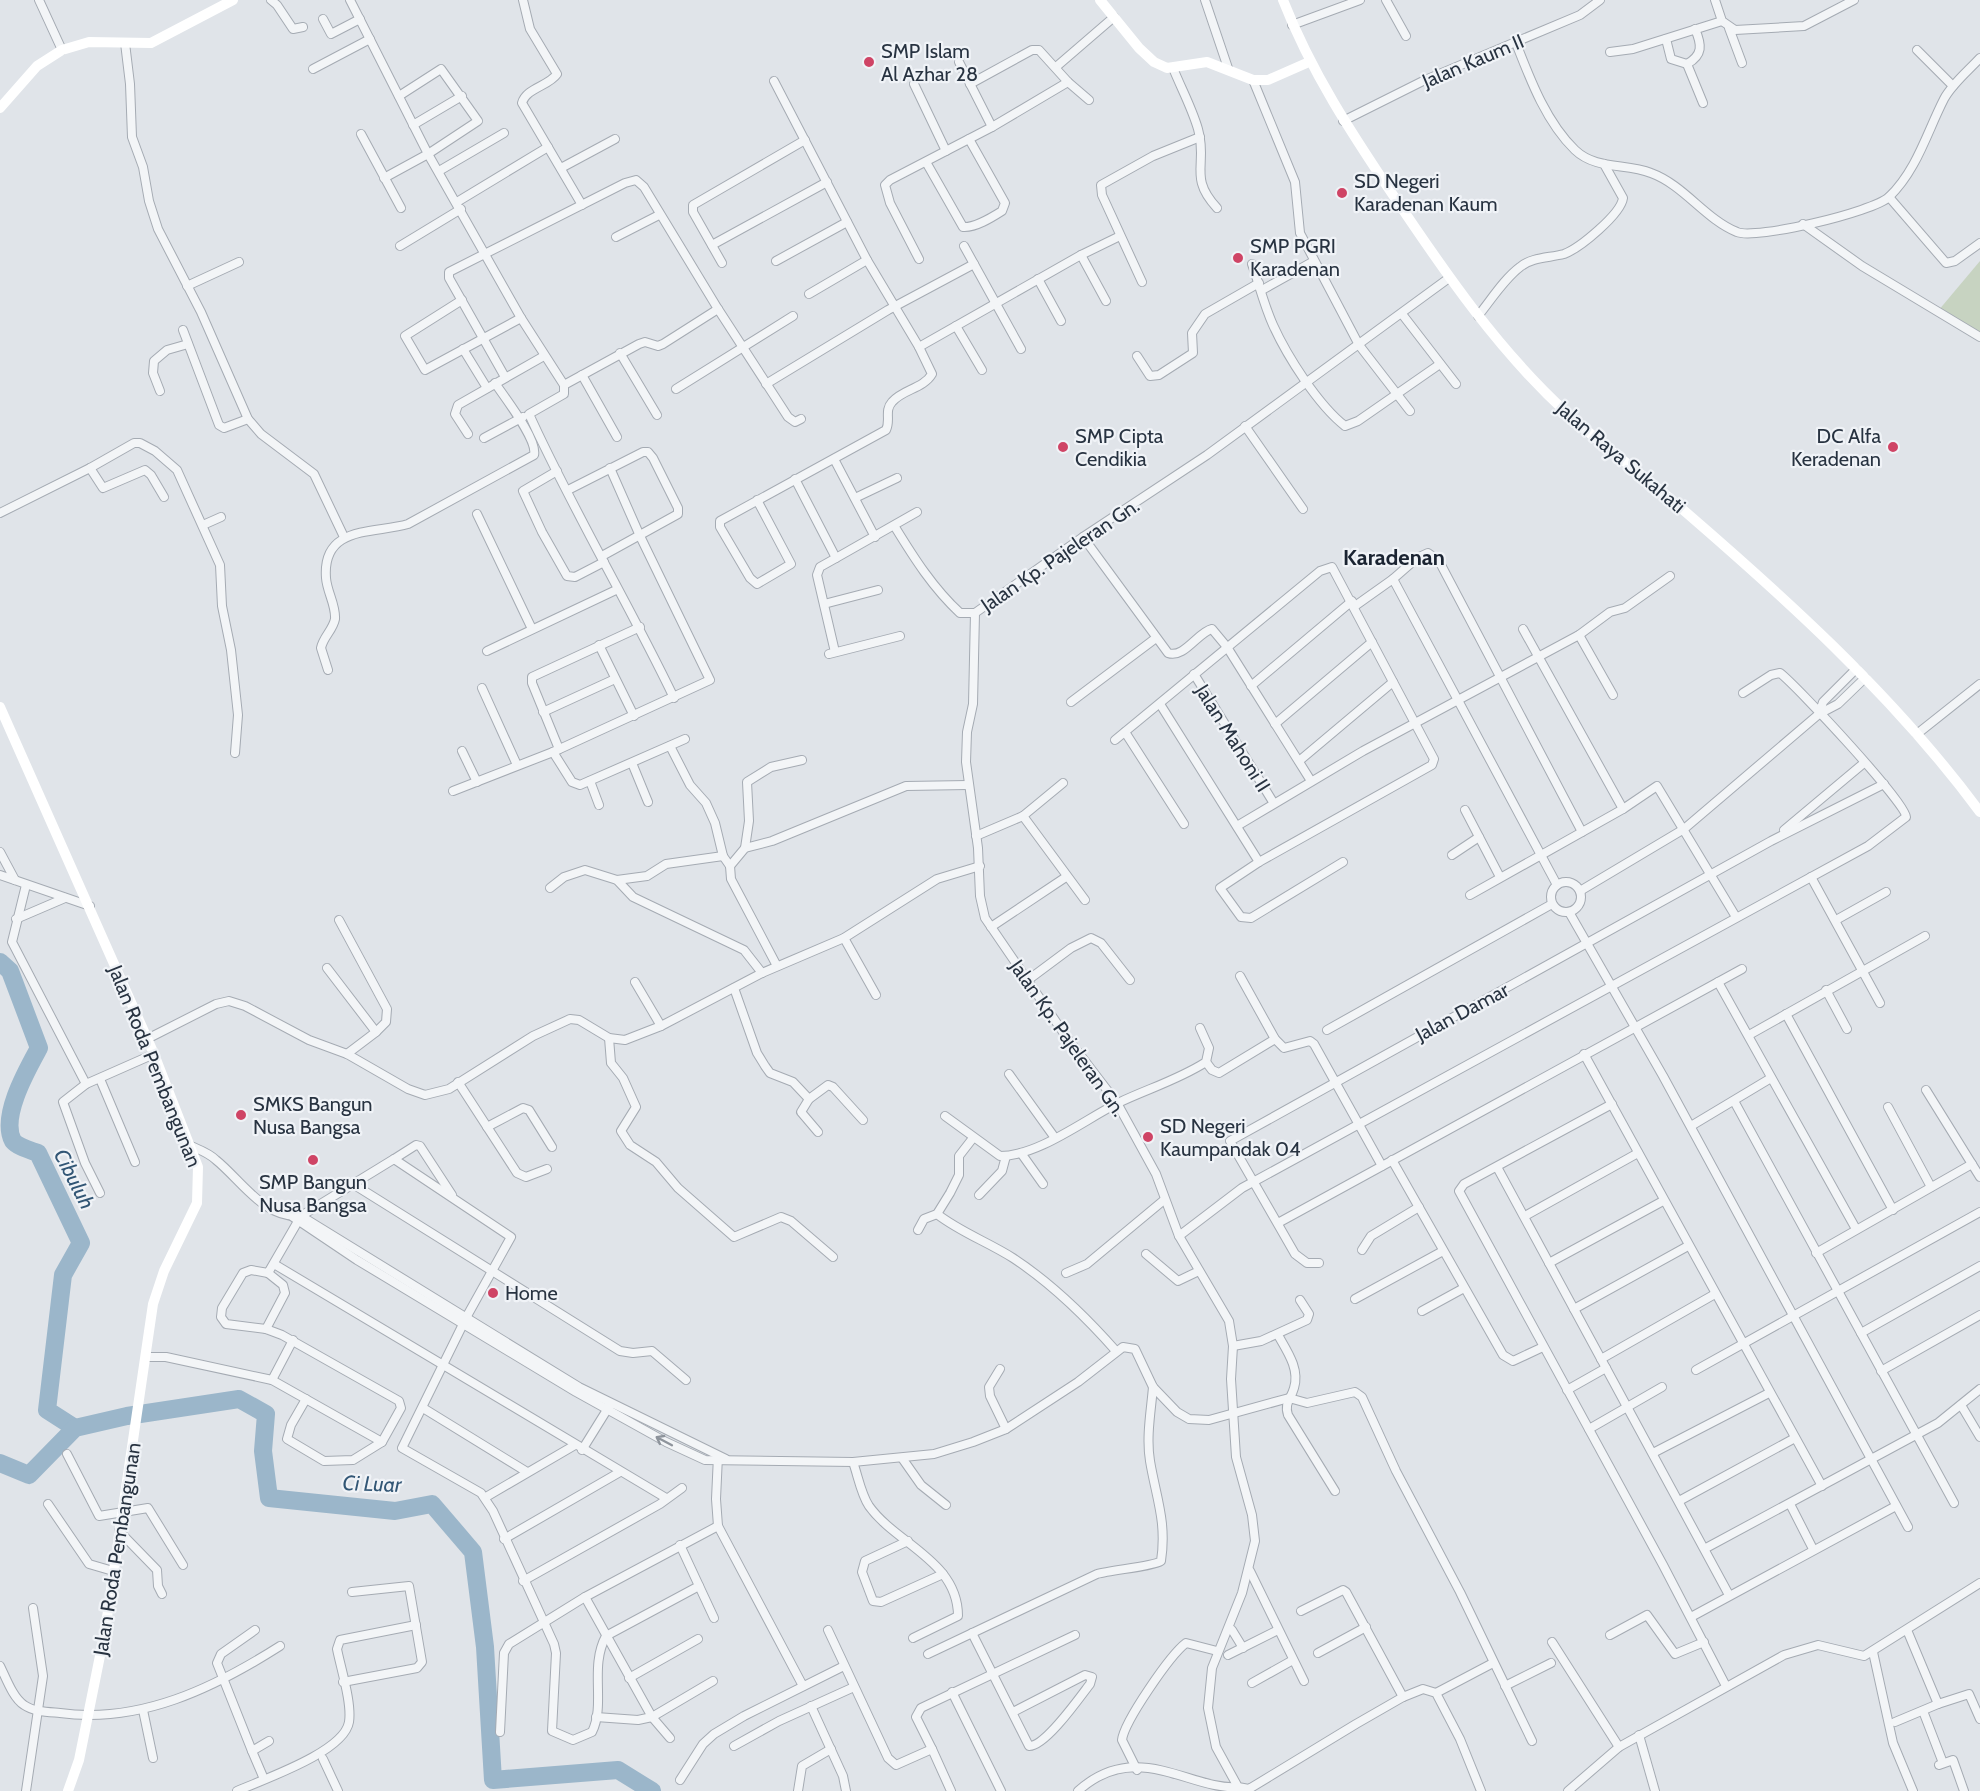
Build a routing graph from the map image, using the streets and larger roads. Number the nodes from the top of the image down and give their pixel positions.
1 (39, 0) edge
2 (233, 0) edge
3 (271, 0) edge
4 (350, 0) edge
5 (523, 0) edge
6 (1100, 0) edge
7 (1205, 0) edge
8 (1283, 0) edge
9 (1360, 0) edge
10 (1386, 0) edge
11 (1600, 0) edge
12 (1715, 0) edge
13 (1854, 0) edge
14 (1114, 17) junction
15 (323, 19) dead end
16 (360, 19) junction
17 (1722, 21) junction
18 (1292, 25) junction
19 (303, 27) dead end
20 (1729, 28) junction
21 (1695, 29) junction
22 (1406, 36) dead end
23 (370, 39) junction
24 (1666, 39) junction
25 (125, 43) junction
26 (1516, 43) junction
27 (62, 50) junction
28 (1917, 50) dead end
29 (1610, 52) dead end
30 (1980, 58) edge
31 (958, 62) dead end
32 (1309, 62) junction
33 (1742, 63) dead end
34 (1687, 64) junction
35 (1056, 66) junction
36 (1173, 68) junction
37 (1228, 68) junction
38 (313, 69) dead end
39 (1253, 80) junction
40 (774, 81) dead end
41 (1068, 82) junction
42 (914, 84) dead end
43 (970, 84) junction
44 (1953, 86) junction
45 (399, 96) junction
46 (462, 96) junction
47 (1089, 100) dead end
48 (1703, 103) dead end
49 (0, 108) edge
50 (1343, 121) junction
51 (413, 125) junction
52 (992, 127) junction
53 (504, 133) dead end
54 (361, 134) dead end
55 (1200, 137) junction
56 (615, 139) dead end
57 (969, 139) junction
58 (805, 140) junction
59 (548, 147) junction
60 (946, 151) junction
61 (428, 154) junction
62 (926, 162) junction
63 (1604, 164) junction
64 (561, 168) junction
65 (439, 171) junction
66 (384, 178) junction
67 (827, 182) junction
68 (1889, 197) junction
69 (582, 205) junction
70 (459, 206) junction
71 (401, 208) dead end
72 (1217, 208) dead end
73 (659, 214) junction
74 (847, 222) junction
75 (1803, 224) junction
76 (1120, 236) junction
77 (616, 237) dead end
78 (1980, 243) edge
79 (712, 245) junction
80 (400, 246) dead end
81 (964, 246) dead end
82 (486, 254) junction
83 (1081, 255) junction
84 (918, 259) dead end
85 (867, 260) junction
86 (776, 261) dead end
87 (1314, 261) junction
88 (239, 262) dead end
89 (722, 263) dead end
90 (974, 264) junction
91 (1252, 264) dead end
92 (1449, 278) junction
93 (1038, 279) junction
94 (1142, 282) dead end
95 (187, 286) junction
96 (1261, 286) junction
97 (809, 294) dead end
98 (462, 300) junction
99 (1106, 301) dead end
100 (996, 304) junction
101 (895, 307) junction
102 (718, 309) junction
103 (1402, 314) junction
104 (793, 316) dead end
105 (1478, 316) junction
106 (521, 318) junction
107 (1061, 321) dead end
108 (956, 326) junction
109 (183, 330) dead end
110 (1980, 337) edge
111 (483, 338) junction
112 (188, 344) junction
113 (1359, 345) junction
114 (744, 347) junction
115 (919, 347) junction
116 (464, 349) junction
117 (1021, 349) dead end
118 (620, 353) junction
119 (544, 356) junction
120 (1137, 356) dead end
121 (1440, 364) junction
122 (982, 370) dead end
123 (582, 375) junction
124 (505, 377) junction
125 (1306, 382) junction
126 (495, 383) junction
127 (766, 384) junction
128 (1456, 384) dead end
129 (564, 385) junction
130 (487, 388) junction
131 (676, 389) dead end
132 (160, 391) dead end
133 (1396, 394) junction
134 (1410, 411) dead end
135 (529, 414) junction
136 (657, 415) dead end
137 (248, 419) junction
138 (519, 419) junction
139 (801, 419) dead end
140 (1245, 426) junction
141 (468, 434) dead end
142 (617, 437) dead end
143 (484, 438) dead end
144 (834, 459) junction
145 (90, 468) junction
146 (610, 468) junction
147 (557, 471) junction
148 (897, 478) dead end
149 (795, 479) junction
150 (568, 490) junction
151 (164, 497) dead end
152 (855, 498) junction
153 (757, 500) junction
154 (1303, 509) dead end
155 (917, 512) dead end
156 (0, 513) edge
157 (477, 514) dead end
158 (221, 517) dead end
159 (203, 525) junction
160 (895, 527) junction
161 (640, 536) junction
162 (344, 537) junction
163 (875, 537) junction
164 (1083, 537) junction
165 (836, 558) junction
166 (603, 559) junction
167 (1670, 576) dead end
168 (1393, 579) junction
169 (616, 590) junction
170 (878, 590) dead end
171 (824, 604) junction
172 (1353, 604) junction
173 (975, 613) junction
174 (640, 627) junction
175 (532, 629) junction
176 (1523, 629) dead end
177 (1579, 635) junction
178 (900, 636) dead end
179 (1156, 638) junction
180 (1372, 642) junction
181 (599, 645) junction
182 (1227, 647) junction
183 (487, 651) dead end
184 (1540, 657) junction
185 (1856, 669) junction
186 (328, 670) dead end
187 (1194, 674) junction
188 (1501, 678) junction
189 (1864, 678) junction
190 (615, 680) junction
191 (1393, 682) junction
192 (1980, 684) edge
193 (1251, 686) junction
194 (482, 688) dead end
195 (1743, 693) dead end
196 (1613, 695) dead end
197 (674, 698) junction
198 (1459, 701) junction
199 (1071, 702) dead end
200 (1160, 704) junction
201 (0, 707) edge
202 (543, 712) junction
203 (1819, 714) junction
204 (634, 716) junction
205 (1415, 723) junction
206 (1275, 724) junction
207 (1125, 732) junction
208 (1917, 734) junction
209 (685, 739) dead end
210 (1115, 740) dead end
211 (670, 746) junction
212 (556, 750) junction
213 (462, 751) dead end
214 (235, 753) dead end
215 (802, 760) dead end
216 (1299, 761) junction
217 (632, 763) junction
218 (1864, 763) junction
219 (517, 765) junction
220 (1311, 780) junction
221 (590, 781) junction
222 (477, 782) junction
223 (1063, 783) dead end
224 (1884, 784) junction
225 (968, 785) junction
226 (453, 791) dead end
227 (648, 802) dead end
228 (1273, 802) junction
229 (599, 805) dead end
230 (1623, 809) junction
231 (1465, 810) dead end
232 (1980, 812) edge
233 (1023, 816) junction
234 (1184, 824) dead end
235 (1237, 826) junction
236 (1684, 829) junction
237 (1582, 832) junction
238 (976, 836) junction
239 (1479, 837) junction
240 (1771, 841) junction
241 (745, 848) junction
242 (0, 852) edge
243 (1452, 855) dead end
244 (1542, 855) junction
245 (723, 856) junction
246 (1259, 862) junction
247 (1343, 862) dead end
248 (730, 866) junction
249 (980, 866) junction
250 (0, 875) edge
251 (1712, 875) junction
252 (1066, 877) junction
253 (1500, 877) junction
254 (1811, 877) junction
255 (15, 880) junction
256 (617, 880) junction
257 (26, 885) junction
258 (1557, 885) junction
259 (550, 888) dead end
260 (1580, 891) junction
261 (1886, 892) dead end
262 (1470, 895) dead end
263 (65, 897) junction
264 (1085, 900) dead end
265 (1552, 904) junction
266 (90, 906) junction
267 (1569, 912) junction
268 (1736, 917) junction
269 (16, 919) junction
270 (339, 920) dead end
271 (1836, 921) junction
272 (991, 927) junction
273 (1925, 936) dead end
274 (844, 938) junction
275 (1589, 944) junction
276 (777, 966) junction
277 (327, 968) dead end
278 (1742, 969) dead end
279 (1862, 971) junction
280 (762, 973) junction
281 (1240, 976) dead end
282 (1028, 980) junction
283 (1130, 980) dead end
284 (635, 982) dead end
285 (1718, 982) junction
286 (1612, 985) junction
287 (734, 988) junction
288 (1826, 990) junction
289 (876, 995) dead end
290 (1880, 1004) dead end
291 (1786, 1014) junction
292 (661, 1026) junction
293 (1636, 1027) junction
294 (1200, 1028) dead end
295 (1847, 1029) dead end
296 (1327, 1030) dead end
297 (376, 1032) junction
298 (1749, 1035) junction
299 (609, 1038) junction
300 (1275, 1038) junction
301 (147, 1039) junction
302 (154, 1054) junction
303 (347, 1054) junction
304 (1584, 1054) junction
305 (1206, 1062) junction
306 (1009, 1074) dead end
307 (1771, 1078) junction
308 (100, 1079) junction
309 (1335, 1081) junction
310 (458, 1082) junction
311 (86, 1084) junction
312 (1926, 1090) dead end
313 (809, 1099) junction
314 (1734, 1101) junction
315 (1117, 1103) junction
316 (1612, 1104) junction
317 (1888, 1107) dead end
318 (945, 1116) dead end
319 (863, 1120) dead end
320 (1358, 1122) junction
321 (1690, 1126) junction
322 (487, 1127) junction
323 (818, 1132) dead end
324 (973, 1138) junction
325 (1054, 1138) junction
326 (191, 1146) junction
327 (552, 1147) dead end
328 (1021, 1153) junction
329 (1638, 1153) junction
330 (1006, 1156) junction
331 (394, 1159) junction
332 (1392, 1160) junction
333 (135, 1162) dead end
334 (1972, 1164) junction
335 (1382, 1166) junction
336 (1497, 1167) junction
337 (548, 1169) dead end
338 (1980, 1177) edge
339 (1252, 1182) junction
340 (352, 1184) junction
341 (1043, 1184) dead end
342 (1931, 1187) junction
343 (100, 1193) dead end
344 (979, 1196) dead end
345 (453, 1198) junction
346 (1164, 1200) junction
347 (1663, 1201) junction
348 (1419, 1207) junction
349 (1893, 1210) junction
350 (1980, 1212) edge
351 (936, 1214) junction
352 (1525, 1216) junction
353 (297, 1219) junction
354 (1278, 1223) junction
355 (918, 1230) dead end
356 (1856, 1230) junction
357 (1179, 1236) junction
358 (1688, 1246) junction
359 (1362, 1250) dead end
360 (1443, 1251) junction
361 (1816, 1253) junction
362 (1146, 1254) dead end
363 (832, 1257) dead end
364 (1319, 1263) dead end
365 (1549, 1263) junction
366 (274, 1264) junction
367 (1980, 1266) edge
368 (1199, 1270) junction
369 (493, 1272) junction
370 (268, 1273) junction
371 (1066, 1273) dead end
372 (1464, 1288) junction
373 (1838, 1293) junction
374 (1715, 1294) junction
375 (1355, 1299) dead end
376 (1300, 1300) dead end
377 (1574, 1309) junction
378 (1422, 1311) dead end
379 (1980, 1315) edge
380 (1793, 1317) junction
381 (465, 1320) junction
382 (266, 1329) junction
383 (1861, 1333) junction
384 (1278, 1335) junction
385 (292, 1340) junction
386 (1743, 1344) junction
387 (1233, 1346) junction
388 (1543, 1347) junction
389 (1116, 1351) junction
390 (147, 1357) junction
391 (1601, 1359) junction
392 (443, 1366) junction
393 (1606, 1368) junction
394 (1000, 1369) dead end
395 (1696, 1370) dead end
396 (1881, 1371) junction
397 (272, 1380) junction
398 (686, 1380) dead end
399 (1153, 1387) junction
400 (1662, 1387) dead end
401 (1980, 1389) edge
402 (1566, 1390) junction
403 (1769, 1393) junction
404 (1289, 1398) junction
405 (306, 1399) junction
406 (1961, 1405) junction
407 (609, 1406) junction
408 (1627, 1406) junction
409 (423, 1408) junction
410 (1232, 1415) junction
411 (1006, 1429) junction
412 (1588, 1429) junction
413 (1916, 1435) junction
414 (1980, 1437) edge
415 (1795, 1438) junction
416 (382, 1443) junction
417 (578, 1447) junction
418 (1653, 1453) junction
419 (68, 1454) dead end
420 (721, 1458) junction
421 (903, 1458) junction
422 (1871, 1459) junction
423 (853, 1462) junction
424 (527, 1472) junction
425 (620, 1472) junction
426 (1822, 1486) junction
427 (682, 1488) dead end
428 (1335, 1491) dead end
429 (486, 1497) junction
430 (666, 1498) junction
431 (1679, 1501) junction
432 (1954, 1503) dead end
433 (48, 1504) dead end
434 (1790, 1504) junction
435 (946, 1505) dead end
436 (1896, 1506) junction
437 (122, 1514) junction
438 (718, 1526) junction
439 (1908, 1527) dead end
440 (119, 1532) junction
441 (504, 1539) junction
442 (908, 1541) junction
443 (680, 1545) junction
444 (1706, 1548) junction
445 (1813, 1549) junction
446 (183, 1565) dead end
447 (113, 1571) junction
448 (1250, 1571) junction
449 (942, 1574) junction
450 (523, 1581) junction
451 (1980, 1583) edge
452 (699, 1586) junction
453 (352, 1592) dead end
454 (162, 1594) dead end
455 (1730, 1595) junction
456 (585, 1597) junction
457 (33, 1608) dead end
458 (1301, 1611) dead end
459 (1690, 1617) junction
460 (714, 1618) dead end
461 (543, 1623) junction
462 (416, 1625) junction
463 (1366, 1626) junction
464 (255, 1630) dead end
465 (828, 1630) dead end
466 (1232, 1630) dead end
467 (1278, 1630) junction
468 (1907, 1630) junction
469 (972, 1633) junction
470 (1075, 1635) dead end
471 (1610, 1635) dead end
472 (606, 1636) junction
473 (913, 1638) dead end
474 (698, 1640) dead end
475 (1552, 1642) dead end
476 (1704, 1642) junction
477 (280, 1646) dead end
478 (1243, 1648) junction
479 (1217, 1651) junction
480 (1874, 1652) junction
481 (1318, 1653) dead end
482 (928, 1654) dead end
483 (1228, 1655) dead end
484 (1293, 1660) junction
485 (1493, 1663) junction
486 (1551, 1663) dead end
487 (0, 1666) edge
488 (844, 1666) junction
489 (993, 1674) junction
490 (223, 1678) junction
491 (629, 1678) junction
492 (713, 1681) dead end
493 (1304, 1681) dead end
494 (343, 1682) junction
495 (1252, 1683) dead end
496 (802, 1686) junction
497 (1505, 1686) junction
498 (1726, 1686) junction
499 (854, 1687) junction
500 (952, 1692) junction
501 (1436, 1694) junction
502 (1403, 1697) junction
503 (1938, 1704) junction
504 (812, 1706) junction
505 (143, 1710) junction
506 (39, 1711) junction
507 (1923, 1711) junction
508 (1013, 1712) junction
509 (88, 1717) junction
510 (596, 1717) junction
511 (652, 1717) junction
512 (1980, 1719) edge
513 (1895, 1722) dead end
514 (500, 1732) dead end
515 (1639, 1736) junction
516 (670, 1738) dead end
517 (269, 1741) dead end
518 (1532, 1741) dead end
519 (734, 1746) dead end
520 (1619, 1747) junction
521 (831, 1749) junction
522 (932, 1749) junction
523 (252, 1751) junction
524 (153, 1758) dead end
525 (323, 1759) dead end
526 (1137, 1770) junction
527 (264, 1779) junction
528 (680, 1780) dead end
529 (1238, 1787) junction
530 (1204, 1789) edge
531 (1252, 1790) edge
532 (26, 1791) edge
533 (68, 1791) edge
534 (237, 1791) edge
535 (338, 1791) edge
536 (798, 1791) edge
537 (846, 1791) edge
538 (951, 1791) edge
539 (1001, 1791) edge
540 (1078, 1791) edge
541 (1481, 1791) edge
542 (1568, 1791) edge
543 (1655, 1791) edge
544 (1912, 1791) edge
545 (1964, 1791) edge

1 - 27 street
2 - 25 street
3 - 19 street
4 - 16 street
5 - 59 street
6 - 14 street
7 - 37 street
8 - 18 street, Jalan Raya Sukahati
9 - 18 street
10 - 22 street
11 - 26 street, Jalan Kaum II
12 - 17 street
13 - 20 street
14 - 35 street
14 - 36 street
15 - 16 street
16 - 23 street
17 - 20 street
17 - 21 street
18 - 32 street, Jalan Raya Sukahati
20 - 33 street
21 - 24 street
21 - 34 street
23 - 38 street
23 - 45 street
24 - 29 street
24 - 34 street
25 - 27 street
25 - 95 street
26 - 50 street, Jalan Kaum II
26 - 63 street
27 - 49 street
28 - 44 street
30 - 44 street
31 - 43 street
32 - 39 street
32 - 50 street, Jalan Raya Sukahati
34 - 48 street
35 - 41 street
35 - 43 street
36 - 37 street
36 - 55 street
37 - 39 street
39 - 87 street
40 - 58 street
41 - 47 street
41 - 52 street
42 - 60 street
43 - 52 street
44 - 68 street
45 - 46 street
45 - 51 street
46 - 51 street
46 - 61 street
50 - 92 street, Jalan Raya Sukahati
51 - 61 street
52 - 57 street
53 - 65 street
54 - 66 street
55 - 72 street
55 - 76 street
56 - 64 street
57 - 60 street
57 - 62 street
58 - 67 street
58 - 79 street
59 - 64 street
59 - 70 street
60 - 62 street
61 - 65 street
61 - 66 street
62 - 84 street
63 - 75 street
63 - 105 street
64 - 69 street
65 - 70 street
66 - 71 street
67 - 74 street
67 - 79 street
68 - 75 street
68 - 78 street
69 - 73 street
69 - 82 street
70 - 80 street
70 - 82 street
73 - 77 street
73 - 102 street
74 - 85 street
74 - 86 street
75 - 110 street
76 - 83 street
76 - 94 street
79 - 89 street
81 - 90 street
82 - 98 street
82 - 106 street
83 - 93 street
83 - 99 street
85 - 97 street
85 - 101 street
87 - 96 street
87 - 113 street
88 - 95 street
90 - 100 street
90 - 101 street
91 - 96 street
92 - 103 street, Jalan Kp. Pajeleran Gn.
92 - 105 street, Jalan Raya Sukahati
93 - 100 street
93 - 107 street
95 - 137 street
96 - 120 street
96 - 125 street
98 - 111 street
98 - 116 street
100 - 108 street
100 - 117 street
101 - 115 street
101 - 127 street
102 - 114 street
102 - 118 street
103 - 113 street, Jalan Kp. Pajeleran Gn.
103 - 121 street
104 - 114 street
105 - 185 street, Jalan Raya Sukahati
106 - 111 street
106 - 119 street
108 - 115 street
108 - 122 street
109 - 112 street
111 - 116 street
111 - 124 street
112 - 132 street
112 - 137 street
113 - 125 street, Jalan Kp. Pajeleran Gn.
113 - 133 street
114 - 127 street
114 - 131 street
115 - 144 street
116 - 130 street
118 - 123 street
118 - 136 street
119 - 124 street
119 - 129 street
121 - 128 street
121 - 133 street
123 - 129 street
123 - 142 street
124 - 126 street
125 - 133 street
125 - 140 street, Jalan Kp. Pajeleran Gn.
126 - 130 street
126 - 138 street
127 - 139 street
129 - 135 street
130 - 141 street
133 - 134 street
135 - 138 street
135 - 147 street
137 - 162 street
138 - 143 street
138 - 162 street
140 - 154 street
140 - 164 street, Jalan Kp. Pajeleran Gn.
144 - 149 street
144 - 152 street
145 - 151 street
145 - 156 street
145 - 159 street
146 - 150 street
146 - 161 street
146 - 161 street
147 - 150 street
147 - 166 street
148 - 152 street
149 - 153 street
149 - 165 street
150 - 166 street
152 - 163 street
153 - 153 street
155 - 160 street
157 - 175 street
158 - 159 street
159 - 214 street
160 - 163 street
160 - 173 street
161 - 166 street
161 - 197 street
162 - 186 street
163 - 165 street
164 - 173 street, Jalan Kp. Pajeleran Gn.
164 - 179 street
165 - 171 street
166 - 169 street
167 - 177 street
168 - 172 street
168 - 188 street
168 - 198 street
169 - 174 street
169 - 175 street
170 - 171 street
171 - 178 street
172 - 180 street
172 - 182 street
172 - 193 street
173 - 225 street, Jalan Kp. Pajeleran Gn.
174 - 181 street
174 - 197 street
175 - 183 street
176 - 184 street
177 - 184 street
177 - 196 street
179 - 182 street
179 - 199 street
180 - 191 street
180 - 206 street
181 - 190 street
181 - 202 street
182 - 187 street
182 - 193 street
184 - 188 street
184 - 230 street
185 - 189 street, Jalan Raya Sukahati
185 - 203 street
187 - 200 street
187 - 228 street, Jalan Mahoni II
188 - 198 street
188 - 237 street
189 - 203 street
189 - 208 street, Jalan Raya Sukahati
190 - 202 street
190 - 204 street
191 - 205 street
191 - 216 street
192 - 208 street
193 - 206 street
194 - 219 street
195 - 203 street
197 - 204 street
198 - 205 street
198 - 244 street
200 - 207 street
200 - 235 street
201 - 266 street, Jalan Roda Pembangunan
202 - 212 street
203 - 218 street
203 - 236 street
204 - 212 street
205 - 220 street
205 - 246 street
206 - 216 street
207 - 210 street
207 - 234 street
208 - 232 street, Jalan Raya Sukahati
209 - 211 street
211 - 217 street
211 - 245 street
212 - 219 street
212 - 221 street
213 - 222 street
215 - 241 street
216 - 220 street
217 - 221 street
217 - 227 street
218 - 224 street
218 - 240 street
219 - 222 street
220 - 228 street
221 - 229 street
222 - 226 street
223 - 233 street
224 - 240 street
224 - 254 street
225 - 238 street, Jalan Kp. Pajeleran Gn.
225 - 241 street
228 - 235 street
230 - 236 street
230 - 237 street
231 - 239 street
233 - 238 street
233 - 252 street
235 - 246 street
236 - 251 street
236 - 260 street
237 - 244 street
238 - 249 street, Jalan Kp. Pajeleran Gn.
239 - 243 street
239 - 253 street
240 - 251 street, Jalan Damar
241 - 248 street
242 - 255 street
244 - 253 street
244 - 258 street
245 - 248 street
245 - 256 street
246 - 247 street
248 - 276 street
249 - 272 street, Jalan Kp. Pajeleran Gn.
249 - 274 street
250 - 255 street
251 - 268 street
251 - 275 street, Jalan Damar
252 - 264 street
252 - 272 street
253 - 262 street
254 - 268 street
254 - 271 street
255 - 257 street
256 - 259 street
256 - 280 street
257 - 263 street
257 - 269 street
258 - 260 street
258 - 265 street
260 - 267 street
261 - 271 street
263 - 266 street
263 - 269 street
265 - 267 street
265 - 296 street
266 - 301 street, Jalan Roda Pembangunan
267 - 275 street
268 - 286 street
269 - 311 street
270 - 297 street
271 - 279 street
272 - 282 street, Jalan Kp. Pajeleran Gn.
273 - 279 street
274 - 276 street
274 - 289 street
275 - 286 street
275 - 309 street, Jalan Damar
276 - 280 street
277 - 297 street
278 - 285 street
279 - 288 street
279 - 290 street
280 - 287 street
281 - 300 street
282 - 283 street
282 - 315 street, Jalan Kp. Pajeleran Gn.
284 - 292 street
285 - 293 street
285 - 298 street
286 - 293 street
286 - 320 street
287 - 292 street
287 - 313 street
288 - 291 street
288 - 295 street
291 - 298 street
291 - 349 street
292 - 299 street
293 - 304 street
293 - 321 street
294 - 305 street
297 - 303 street
298 - 307 street
299 - 310 street
299 - 363 street
300 - 305 street
300 - 309 street
301 - 302 street, Jalan Roda Pembangunan
301 - 303 street
302 - 308 street
302 - 326 street, Jalan Roda Pembangunan
303 - 310 street
304 - 316 street
304 - 332 street
305 - 315 street
306 - 325 street
307 - 314 street
307 - 356 street
308 - 311 street
308 - 333 street
309 - 320 street
309 - 339 street, Jalan Damar
310 - 322 street
311 - 343 street
312 - 334 street
313 - 319 street
313 - 323 street
314 - 321 street
314 - 361 street
315 - 325 street
315 - 346 street, Jalan Kp. Pajeleran Gn.
316 - 329 street
316 - 336 street
317 - 342 street
318 - 324 street
320 - 335 street
320 - 339 street
321 - 380 street
322 - 327 street
322 - 337 street
324 - 330 street
324 - 351 street
325 - 328 street
326 - 353 street
326 - 390 street, Jalan Roda Pembangunan
328 - 330 street
328 - 341 street
329 - 347 street
329 - 352 street
330 - 344 street
331 - 340 street
331 - 345 street
331 - 345 street
332 - 335 street
332 - 348 street
334 - 338 street
334 - 342 street
335 - 354 street
336 - 352 street
336 - 388 street
339 - 354 street
339 - 357 street
340 - 353 street
340 - 369 street
342 - 349 street
345 - 369 street
346 - 357 street, Jalan Kp. Pajeleran Gn.
346 - 371 street
347 - 358 street
347 - 365 street
348 - 359 street
348 - 360 street
349 - 356 street
350 - 373 street
351 - 355 street
351 - 389 street
352 - 365 street
353 - 366 street
353 - 381 street
354 - 364 street
356 - 361 street
357 - 368 street, Jalan Kp. Pajeleran Gn.
358 - 374 street
358 - 377 street
360 - 372 street
360 - 375 street
361 - 373 street
362 - 368 street
365 - 377 street
366 - 370 street
366 - 392 street
367 - 383 street
368 - 387 street, Jalan Kp. Pajeleran Gn.
369 - 381 street
369 - 398 street
370 - 382 street
370 - 382 street
372 - 378 street
372 - 388 street
373 - 380 street
373 - 383 street
374 - 386 street
374 - 391 street
376 - 384 street
377 - 391 street
379 - 396 street
380 - 386 street
380 - 422 street
381 - 392 street
381 - 407 street
382 - 385 street
383 - 396 street
384 - 387 street
384 - 404 street
385 - 397 street
385 - 416 street
386 - 395 street
386 - 403 street
387 - 410 street, Jalan Kp. Pajeleran Gn.
388 - 402 street
389 - 399 street
389 - 411 street
390 - 397 street
390 - 437 street, Jalan Roda Pembangunan
391 - 393 street
392 - 409 street
392 - 417 street
393 - 402 street
393 - 408 street
394 - 411 street
396 - 413 street
397 - 405 street
399 - 410 street
399 - 469 street
400 - 408 street
401 - 406 street
402 - 412 street
403 - 415 street
403 - 418 street
404 - 410 street
404 - 428 street
404 - 485 street
405 - 416 street
405 - 416 street
406 - 413 street
406 - 414 street
407 - 417 street
407 - 420 street
408 - 412 street
408 - 418 street
409 - 424 street
409 - 429 street
410 - 448 street, Jalan Kp. Pajeleran Gn.
411 - 421 street
412 - 459 street
413 - 422 street
413 - 432 street
415 - 426 street
415 - 431 street
417 - 424 street
417 - 425 street
418 - 431 street
419 - 437 street
420 - 423 street
420 - 438 street
421 - 423 street
421 - 435 street
422 - 426 street
422 - 436 street
423 - 442 street
424 - 429 street
425 - 430 street
425 - 441 street
426 - 434 street
427 - 430 street
429 - 441 street
430 - 450 street
431 - 444 street
433 - 447 street
434 - 444 street
434 - 445 street
436 - 439 street
436 - 445 street
437 - 440 street, Jalan Roda Pembangunan
437 - 446 street
438 - 443 street
438 - 496 street
440 - 447 street, Jalan Roda Pembangunan
440 - 454 street
441 - 450 street
442 - 449 street
442 - 449 street
443 - 452 street
443 - 456 street
444 - 455 street
445 - 455 street
447 - 509 street, Jalan Roda Pembangunan
448 - 467 street
448 - 479 street, Jalan Kp. Pajeleran Gn.
449 - 473 street
450 - 461 street
451 - 468 street
452 - 460 street
452 - 472 street
453 - 462 street
455 - 459 street
456 - 461 street
456 - 472 street
457 - 506 street
458 - 463 street
459 - 476 street
461 - 510 street
461 - 514 street
462 - 494 street
462 - 494 street
463 - 481 street
463 - 502 street
464 - 490 street
465 - 488 street
466 - 478 street
467 - 478 street
467 - 484 street
468 - 480 street
468 - 503 street
469 - 482 street
469 - 489 street
470 - 489 street
471 - 476 street
472 - 491 street
472 - 510 street
474 - 491 street
475 - 520 street
476 - 498 street
477 - 490 street
478 - 483 street
479 - 526 street
479 - 529 street, Jalan Kp. Pajeleran Gn.
480 - 498 street
480 - 544 street
484 - 493 street
484 - 495 street
485 - 497 street
485 - 501 street
486 - 497 street
487 - 506 street
488 - 496 street
488 - 499 street
489 - 500 street
489 - 508 street
490 - 505 street
490 - 523 street
491 - 511 street
492 - 511 street
494 - 527 street
496 - 528 street
497 - 518 street
498 - 515 street
499 - 504 street
499 - 522 street
500 - 522 street
500 - 539 street
501 - 502 street
501 - 541 street
502 - 531 street
503 - 507 street
503 - 512 street
504 - 519 street
504 - 521 street
505 - 509 street
505 - 524 street
506 - 509 street
506 - 532 street
507 - 513 street
507 - 545 street
508 - 508 street
509 - 533 street, Jalan Roda Pembangunan
510 - 511 street
511 - 516 street
515 - 520 street
515 - 543 street
517 - 523 street
520 - 542 street
521 - 536 street
521 - 537 street
522 - 538 street
523 - 527 street
525 - 535 street
526 - 530 street
526 - 540 street
527 - 534 street
529 - 530 street
529 - 531 street

